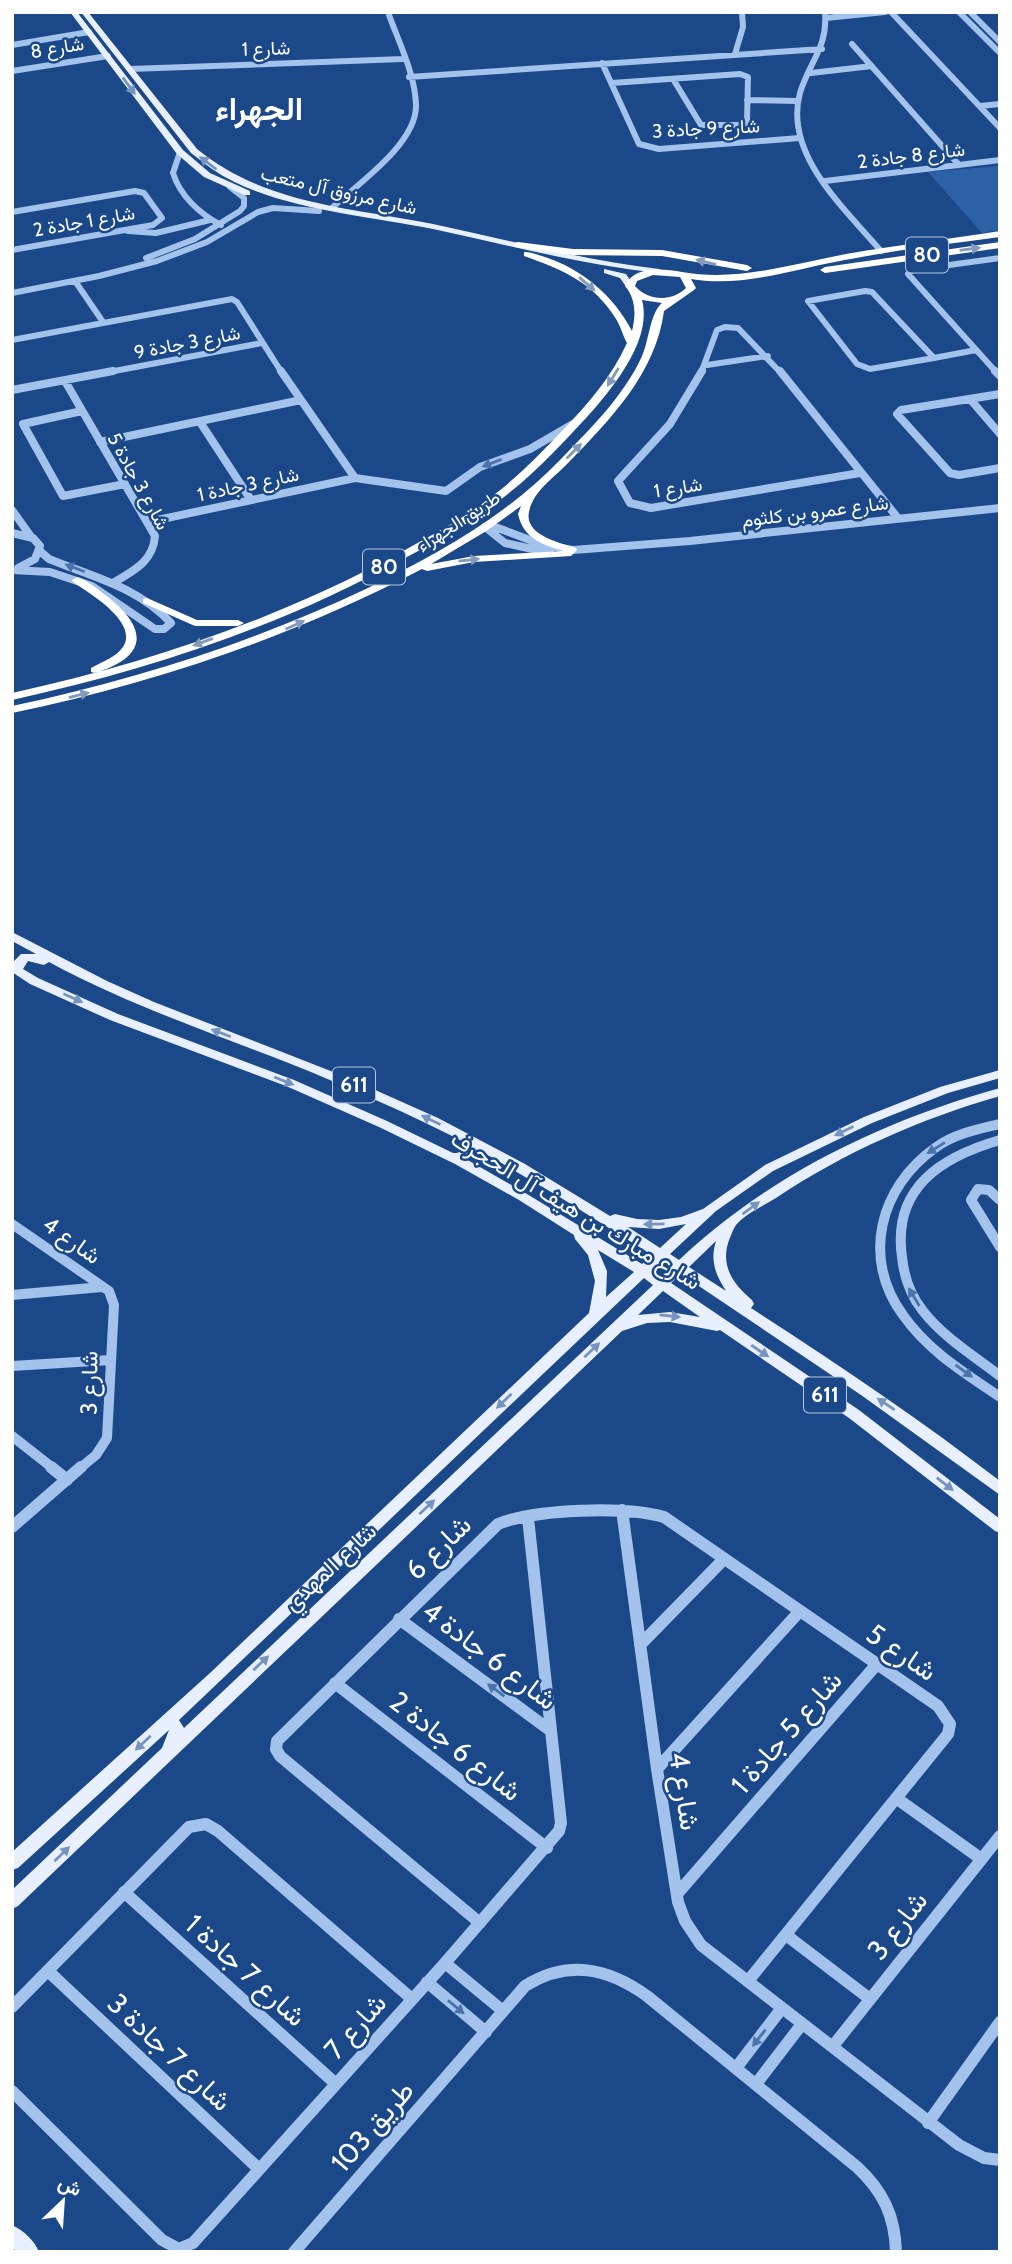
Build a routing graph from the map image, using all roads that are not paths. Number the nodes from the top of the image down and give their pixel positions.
1 (73, 12) edge
2 (84, 12) edge
3 (388, 12) edge
4 (742, 12) edge
5 (885, 12) edge
6 (891, 12) edge
7 (959, 12) edge
8 (970, 12) edge
9 (825, 15) edge
10 (1000, 28) edge
11 (987, 30) junction
12 (89, 32) junction
13 (1000, 42) edge
14 (852, 44) dead end
15 (12, 45) edge
16 (822, 49) junction
17 (1000, 53) edge
18 (735, 54) junction
19 (108, 56) junction
20 (403, 59) junction
21 (602, 63) junction
22 (872, 66) junction
23 (130, 69) junction
24 (12, 71) edge
25 (811, 73) junction
26 (409, 76) junction
27 (673, 79) junction
28 (612, 83) junction
29 (747, 100) junction
30 (796, 101) junction
31 (1000, 104) edge
32 (980, 106) junction
33 (1000, 128) edge
34 (800, 138) junction
35 (180, 152) junction
36 (1000, 160) edge
37 (959, 165) junction
38 (825, 181) junction
39 (229, 186) junction
40 (333, 207) junction
41 (319, 211) junction
42 (12, 212) edge
43 (230, 218) junction
44 (210, 220) junction
45 (241, 221) junction
46 (220, 225) junction
47 (125, 230) junction
48 (1000, 234) edge
49 (1000, 245) edge
50 (518, 246) junction
51 (12, 250) edge
52 (881, 251) junction
53 (527, 254) junction
54 (847, 257) junction
55 (1000, 258) edge
56 (798, 265) junction
57 (855, 266) junction
58 (816, 267) junction
59 (659, 271) junction
60 (685, 277) junction
61 (75, 281) junction
62 (12, 287) edge
63 (632, 289) junction
64 (12, 293) edge
65 (685, 295) junction
66 (672, 299) junction
67 (103, 322) junction
68 (12, 340) edge
69 (261, 344) junction
70 (630, 349) junction
71 (975, 351) junction
72 (768, 355) junction
73 (934, 358) junction
74 (707, 365) junction
75 (1000, 376) edge
76 (12, 378) edge
77 (65, 381) junction
78 (15, 389) edge
79 (1000, 394) edge
80 (970, 399) junction
81 (301, 400) junction
82 (82, 411) junction
83 (200, 422) junction
84 (575, 423) junction
85 (1000, 434) edge
86 (100, 442) junction
87 (1000, 468) edge
88 (860, 473) junction
89 (525, 474) junction
90 (355, 478) junction
91 (543, 481) junction
92 (125, 484) junction
93 (251, 500) junction
94 (1000, 508) edge
95 (12, 510) edge
96 (897, 517) junction
97 (148, 522) junction
98 (454, 527) junction
99 (485, 527) junction
100 (12, 533) edge
101 (33, 538) junction
102 (40, 551) junction
103 (570, 552) junction
104 (12, 569) edge
105 (403, 576) junction
106 (76, 580) junction
107 (113, 583) junction
108 (349, 586) junction
109 (147, 601) junction
110 (42, 691) junction
111 (12, 697) edge
112 (12, 710) edge
113 (12, 936) edge
114 (15, 969) edge
115 (128, 996) junction
116 (1000, 1074) edge
117 (1000, 1092) edge
118 (1000, 1125) edge
119 (471, 1140) junction
120 (1000, 1140) edge
121 (450, 1156) junction
122 (1000, 1200) edge
123 (712, 1208) junction
124 (595, 1211) junction
125 (564, 1222) junction
126 (732, 1222) junction
127 (12, 1224) edge
128 (23, 1232) junction
129 (12, 1240) edge
130 (1000, 1247) edge
131 (661, 1254) junction
132 (680, 1267) junction
133 (643, 1271) junction
134 (662, 1283) junction
135 (103, 1287) junction
136 (12, 1295) edge
137 (592, 1318) junction
138 (613, 1330) junction
139 (728, 1330) junction
140 (790, 1340) junction
141 (110, 1360) junction
142 (12, 1366) edge
143 (1000, 1376) edge
144 (1000, 1398) edge
145 (12, 1436) edge
146 (67, 1480) junction
147 (1000, 1489) edge
148 (622, 1510) junction
149 (528, 1518) junction
150 (12, 1527) edge
151 (1000, 1527) edge
152 (724, 1559) junction
153 (799, 1612) junction
154 (399, 1619) junction
155 (640, 1645) junction
156 (229, 1664) junction
157 (877, 1664) junction
158 (335, 1683) junction
159 (226, 1696) junction
160 (169, 1719) junction
161 (551, 1731) junction
162 (169, 1751) junction
163 (657, 1769) junction
164 (896, 1798) junction
165 (1000, 1836) edge
166 (547, 1848) junction
167 (980, 1858) junction
168 (12, 1863) edge
169 (124, 1892) junction
170 (677, 1894) junction
171 (12, 1901) edge
172 (480, 1923) junction
173 (786, 1935) junction
174 (445, 1963) junction
175 (48, 1971) junction
176 (748, 1981) junction
177 (427, 1982) junction
178 (412, 1998) junction
179 (870, 1999) junction
180 (12, 2007) edge
181 (782, 2008) junction
182 (503, 2011) junction
183 (1000, 2022) edge
184 (802, 2024) junction
185 (486, 2032) junction
186 (833, 2046) junction
187 (736, 2068) junction
188 (336, 2084) junction
189 (756, 2084) junction
190 (12, 2091) edge
191 (928, 2123) junction
192 (1000, 2160) edge
193 (259, 2169) junction
194 (12, 2234) edge
195 (30, 2252) edge
196 (295, 2252) edge
197 (897, 2252) edge

1 - 12 main road, شارع مرزوق آل متعب
2 - 23 main road, شارع مرزوق آل متعب
3 - 20 street
4 - 18 street
5 - 9 street
6 - 32 street
7 - 17 street
8 - 11 street
9 - 16 street
10 - 11 street
11 - 13 street
12 - 15 street
12 - 19 main road, شارع مرزوق آل متعب
14 - 22 street
16 - 18 street
16 - 25 street
18 - 21 street
19 - 24 street, شارع 8
19 -> 35 main road, شارع مرزوق آل متعب
20 - 23 street, شارع 1
20 - 26 street
21 - 26 street
21 - 28 street, شارع 9 جادة 3
22 - 25 street
22 - 37 street
40 -> 23 main road, شارع مرزوق آل متعب
25 - 30 street
26 - 40 street
27 - 28 street, شارع 9 جادة 3
27 - 29 street, شارع 9 جادة 3
27 - 29 street, شارع 9 جادة 3
28 - 34 street, شارع 9 جادة 3
29 - 30 street, شارع 9 جادة 3
30 - 34 street
31 - 32 street
32 - 33 street
34 - 38 street
35 - 39 main road, شارع مرزوق آل متعب
35 - 44 street
36 - 37 street, شارع 8 جادة 2
37 - 38 street, شارع 8 جادة 2
38 - 52 street
39 - 41 main road, شارع مرزوق آل متعب
39 - 43 street
40 - 50 main road, شارع مرزوق آل متعب
41 - 45 street
41 - 53 main road, شارع مرزوق آل متعب
42 - 47 street, شارع 1 جادة 2
43 - 45 street
43 - 46 street
44 - 46 street
44 - 47 street
45 - 61 street
46 - 62 street
47 - 51 street, شارع 1 جادة 2
48 - 52 highway, 80
57 -> 49 highway, 80
56 -> 50 highway
50 - 59 main road, شارع مرزوق آل متعب
52 - 54 highway, 80
53 - 63 main road, شارع مرزوق آل متعب
53 -> 70 highway
54 - 57 highway
54 - 58 highway, 80
55 - 71 street
56 - 58 highway, 80
56 - 60 highway, 80
57 - 58 highway, 80
58 - 65 highway, 80
59 - 60 highway, 80
59 - 63 highway
60 - 65 highway
61 - 64 street
61 - 67 street
63 - 66 highway, 80
63 - 70 highway, طريق الجهراء / 80
65 - 66 highway, 80
91 -> 66 highway, طريق الجهراء / 80
67 - 68 street, شارع 3 جادة 9
67 - 69 street, شارع 3 جادة 9
69 - 77 street, شارع 3 جادة 9
69 - 81 street
70 -> 84 highway, طريق الجهراء / 80
71 - 73 street
71 - 75 street
72 - 74 street
72 - 74 street, شارع 1
72 - 88 street, شارع 1
73 - 73 street
74 - 88 street, شارع 1
76 - 78 street, شارع 3 جادة 9
77 - 78 street, شارع 3 جادة 9
77 - 82 street, شارع 3 جادة 5
79 - 80 street
80 - 85 street
80 - 87 street
81 - 83 street
81 - 90 street
82 - 86 street, شارع 3 جادة 5
82 - 92 street
83 - 86 street
83 - 93 street
84 - 89 highway, طريق الجهراء / 80
84 -> 90 street, شارع 3 جادة 1
86 - 92 street, شارع 3 جادة 5
88 - 96 street, شارع 1
89 - 98 highway, طريق الجهراء / 80
89 - 99 highway
90 - 93 street, شارع 3 جادة 1
91 - 99 highway, طريق الجهراء / 80
91 - 103 highway
92 - 97 street, شارع 3 جادة 5
93 - 97 street, شارع 3 جادة 1
94 - 96 street, شارع عمرو بن كلثوم
95 - 101 street
96 - 103 street, شارع عمرو بن كلثوم
97 - 107 street, شارع 3 جادة 5
98 - 99 highway
98 - 108 highway, طريق الجهراء / 80
99 - 103 street, شارع عمرو بن كلثوم
99 - 105 highway, طريق الجهراء / 80
100 - 101 street
101 - 102 street
102 - 104 street
107 -> 102 street
105 -> 103 highway
104 - 106 street
112 -> 105 highway, طريق الجهراء / 80
106 - 109 street
106 - 110 highway
107 - 109 street
108 - 109 highway
108 -> 110 highway, طريق الجهراء / 80
110 - 111 highway, طريق الجهراء / 80
113 - 115 main road, شارع مبارك بن هيف آل الحجرف / 611
114 - 115 main road
114 -> 121 main road, شارع مبارك بن هيف آل الحجرف / 611
119 -> 115 main road, شارع مبارك بن هيف آل الحجرف / 611
116 -> 123 main road
126 -> 117 main road, شارع المهدي
118 -> 144 street
119 - 121 main road
119 - 124 main road, شارع مبارك بن هيف آل الحجرف / 611
143 -> 120 street
121 - 125 main road, شارع مبارك بن هيف آل الحجرف / 611
122 - 130 street
123 -> 124 main road
123 - 131 main road
124 - 131 main road, شارع مبارك بن هيف آل الحجرف / 611
125 - 133 main road, شارع مبارك بن هيف آل الحجرف / 611
125 - 137 main road
126 - 132 main road, شارع المهدي
126 - 140 main road
127 - 128 street, شارع 4
128 - 129 street
128 - 135 street, شارع 4
131 - 132 main road, شارع مبارك بن هيف آل الحجرف / 611
131 - 133 main road, شارع المهدي
132 - 134 main road, شارع المهدي
132 - 140 main road, شارع مبارك بن هيف آل الحجرف / 611
133 - 134 main road, شارع مبارك بن هيف آل الحجرف / 611
133 - 137 main road, شارع المهدي
134 - 138 main road, شارع المهدي
134 - 139 main road, شارع مبارك بن هيف آل الحجرف / 611
135 - 136 street, شارع 4
135 - 141 street, شارع 3
137 -> 156 main road, شارع المهدي
138 -> 139 main road
159 -> 138 main road, شارع المهدي
139 -> 151 main road, شارع مبارك بن هيف آل الحجرف / 611
147 -> 140 main road, شارع مبارك بن هيف آل الحجرف / 611
141 - 142 street
141 - 146 street, شارع 3
145 - 146 street
146 - 150 street, شارع 3
148 - 149 street, شارع 5
148 - 152 street, شارع 5
148 - 155 street, شارع 4
149 - 154 street, شارع 6
149 - 161 street
152 - 153 street, شارع 5
152 - 155 street
153 - 157 street, شارع 5
153 - 163 street
154 - 158 street, شارع 6
161 -> 154 street, شارع 6 جادة 4
155 - 163 street, شارع 4
156 - 159 main road
156 - 160 main road, شارع المهدي
157 - 164 street, شارع 5
157 - 170 street, شارع 5 جادة 1
158 - 166 street, شارع 6 جادة 2
158 - 172 street, شارع 6
159 - 162 main road, شارع المهدي
160 - 162 main road
160 -> 168 main road, شارع المهدي
161 - 166 street
171 -> 162 main road, شارع المهدي
163 - 170 street, شارع 4
164 - 167 street
164 - 173 street, شارع 5
165 - 167 street, شارع 3
166 - 172 street
167 - 179 street, شارع 3
169 - 175 street, شارع 7
169 - 178 street, شارع 7
169 - 188 street, شارع 7 جادة 1
170 - 176 street, شارع 4
172 - 174 street
173 - 176 street, شارع 5
173 - 179 street
174 - 177 street
174 - 182 street
175 - 180 street, شارع 7
175 - 193 street, شارع 7 جادة 3
176 - 181 street, شارع 4
177 - 178 street
177 -> 185 street
178 - 188 street, شارع 7
179 - 186 street, شارع 3
181 - 184 street, شارع 4
181 -> 187 street
182 - 185 street, طريق 103
182 - 187 street, طريق 103
183 - 191 street
184 - 186 street
184 - 189 street
185 - 196 street, طريق 103
186 - 191 street
187 - 189 street, طريق 103
188 - 193 street, شارع 7
189 - 197 street, طريق 103
190 - 193 street, شارع 7
191 - 192 street
194 - 195 main road

